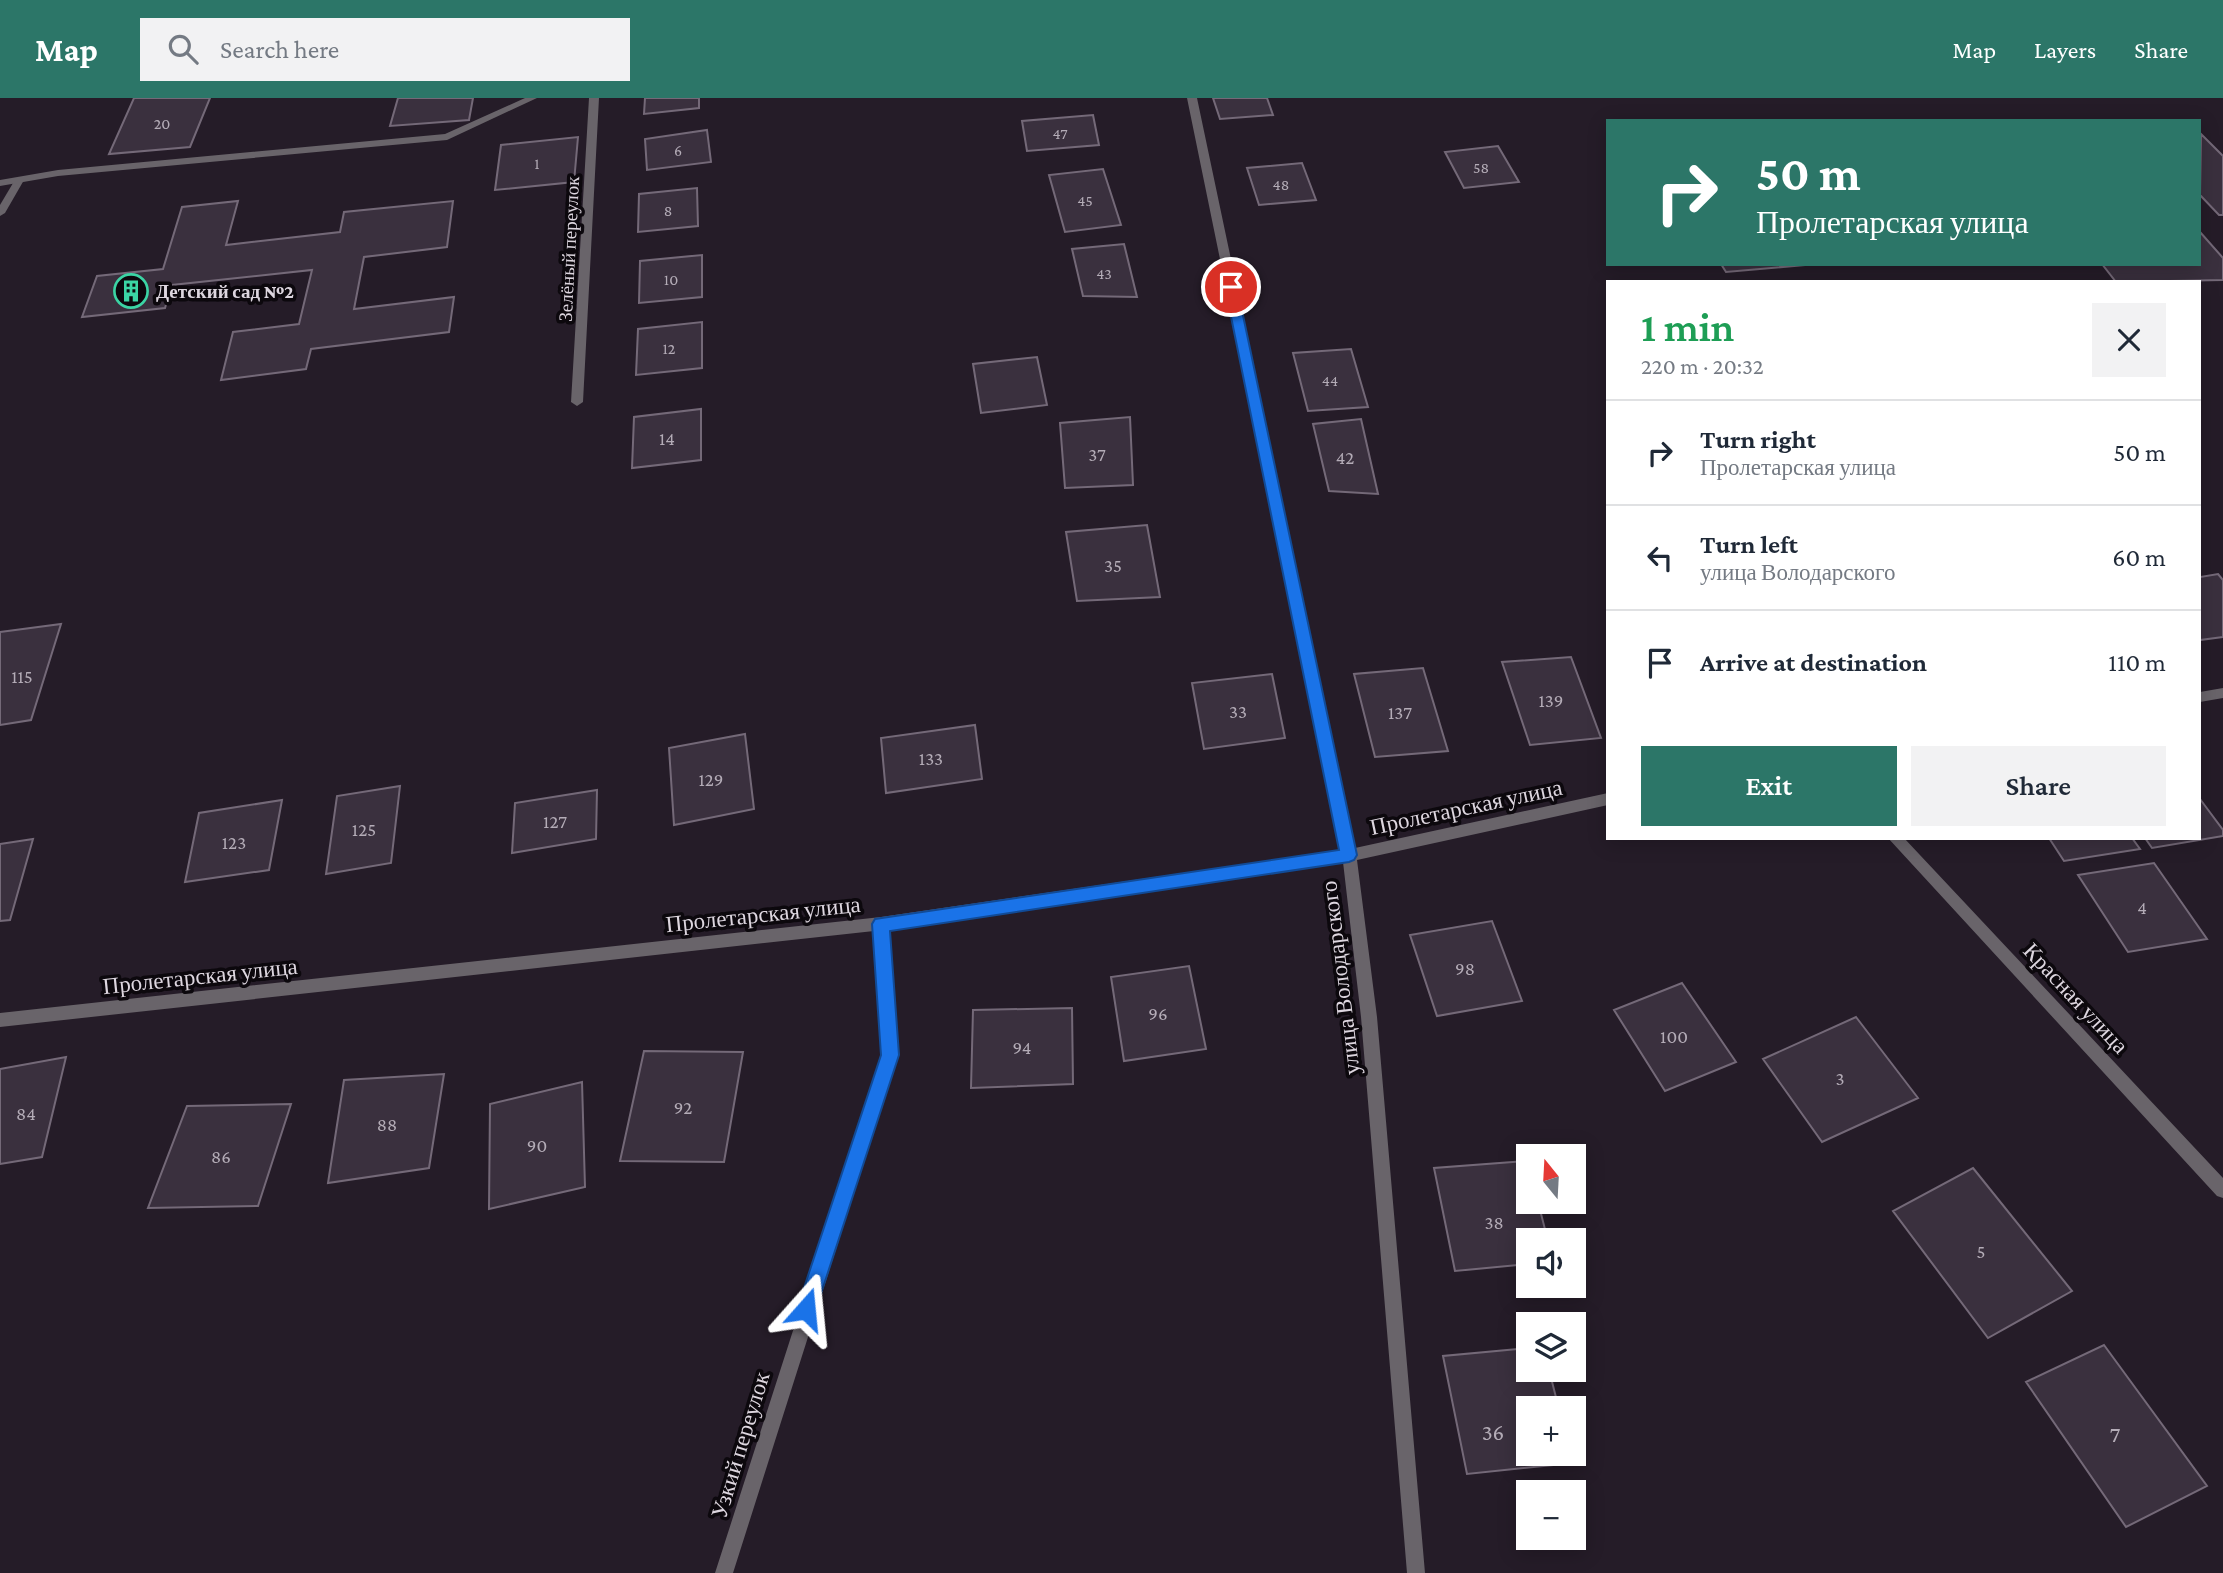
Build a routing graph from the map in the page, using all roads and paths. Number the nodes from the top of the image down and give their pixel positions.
1 (532, 98) edge
2 (595, 98) edge
3 (1192, 98) edge
4 (19, 180) junction
5 (0, 183) edge
6 (0, 213) edge
7 (577, 402) dead end
8 (2223, 693) edge
9 (2201, 696) edge
10 (1606, 799) edge
11 (1897, 840) edge
12 (1349, 855) junction
13 (881, 924) junction
14 (0, 1020) edge
15 (2223, 1190) edge
16 (724, 1573) edge
17 (1416, 1573) edge

1 - 4 street
2 - 7 street, Зелёный переулок
3 - 12 street, улица Володарского
4 - 5 street
4 - 6 street
8 - 9 street
10 - 12 street, Пролетарская улица
11 - 15 street, Красная улица
12 - 13 street, Пролетарская улица
12 - 17 street, улица Володарского
13 - 14 street, Пролетарская улица
13 - 16 street, Узкий переулок

